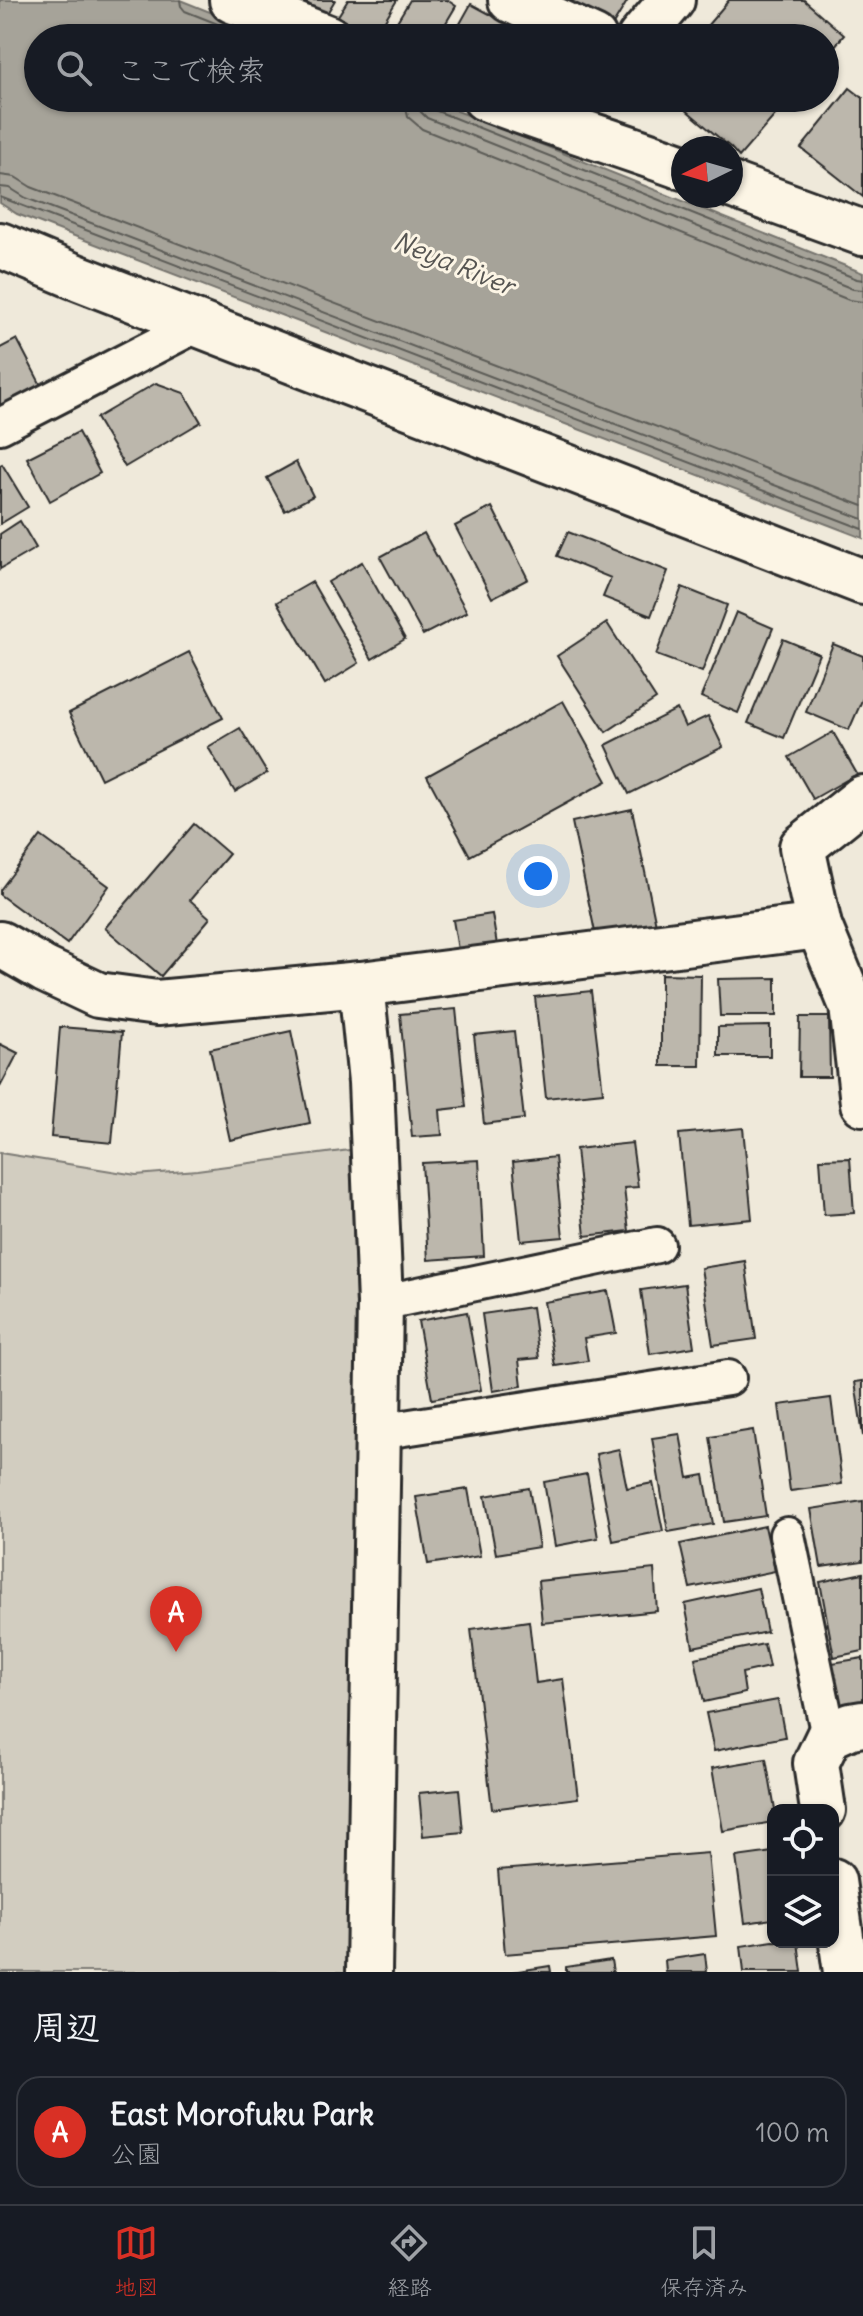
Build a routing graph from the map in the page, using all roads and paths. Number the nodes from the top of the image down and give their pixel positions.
1 (232, 0) edge
2 (511, 0) edge
3 (672, 0) edge
4 (293, 24) edge
5 (563, 24) edge
6 (652, 24) edge
7 (566, 112) edge
8 (671, 163) edge
9 (743, 189) edge
10 (863, 233) edge
11 (0, 245) edge
12 (198, 324) junction
13 (0, 426) edge
14 (863, 582) edge
15 (863, 798) edge
16 (819, 926) junction
17 (0, 944) edge
18 (361, 984) junction
19 (858, 1006) edge
20 (863, 1103) edge
21 (657, 1245) dead end
22 (380, 1303) junction
23 (728, 1378) dead end
24 (378, 1432) junction
25 (787, 1535) dead end
26 (846, 1730) edge
27 (822, 1804) edge
28 (839, 1923) edge
29 (369, 1972) edge
30 (846, 1972) edge

1 - 4 street
2 - 5 street
3 - 6 street
7 - 8 street
9 - 10 street
11 - 12 street
12 - 13 lane
12 - 14 street
15 - 16 street
16 - 18 street
16 - 19 street
17 - 18 street
18 - 22 street
19 - 20 street
21 - 22 lane
22 - 24 street
23 - 24 lane
24 - 29 street
25 - 26 lane
26 - 27 street
28 - 30 street

